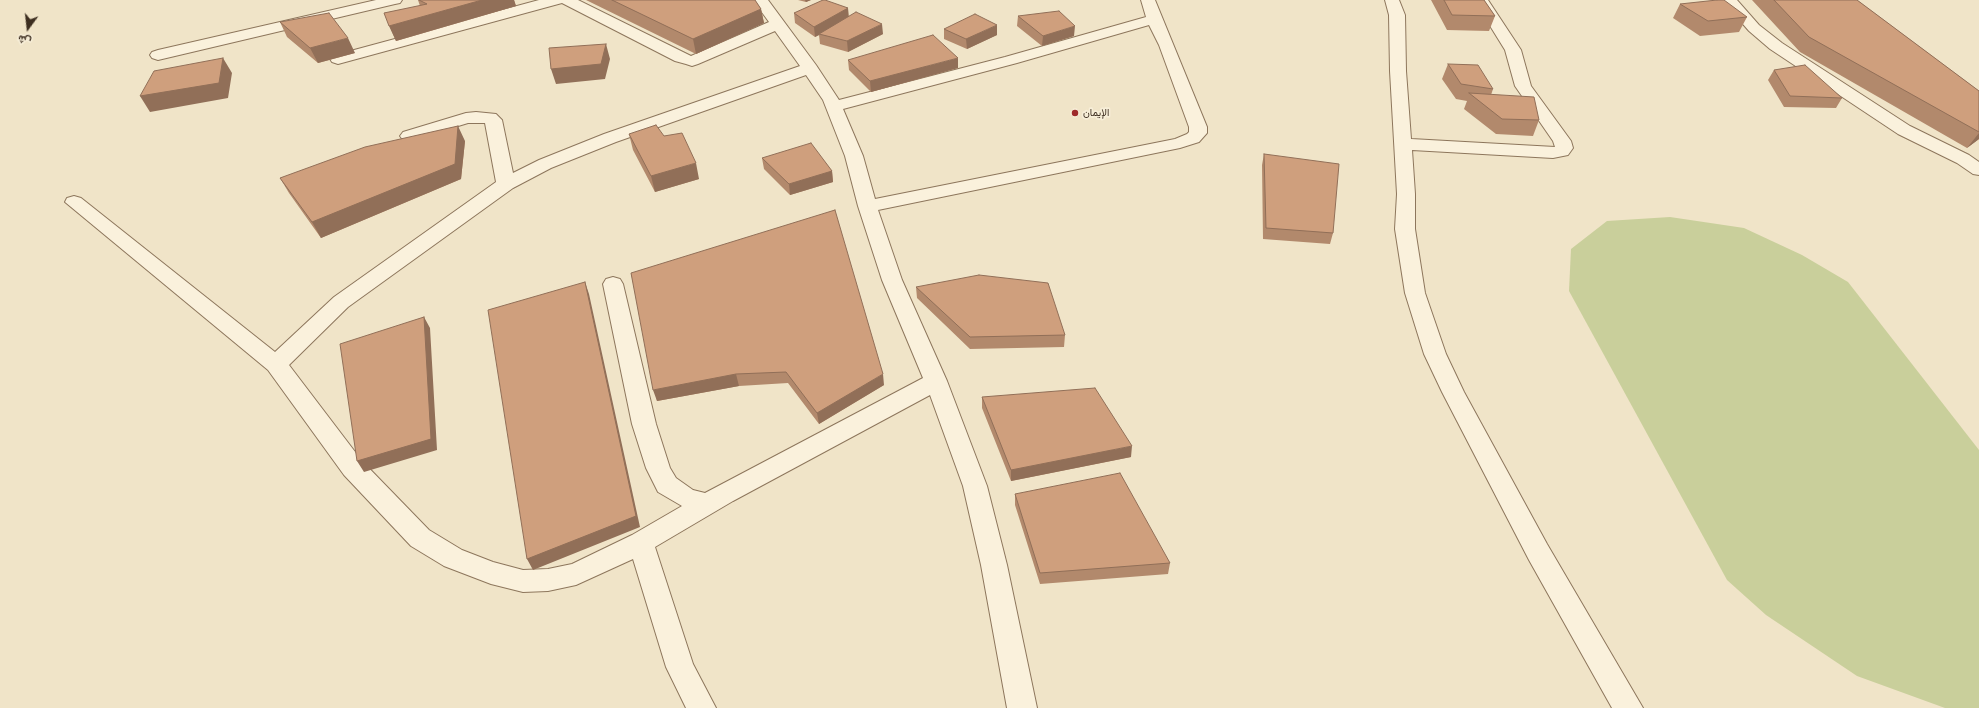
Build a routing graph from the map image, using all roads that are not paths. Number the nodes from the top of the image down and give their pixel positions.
1 (395, 0) edge
2 (556, 0) edge
3 (567, 0) edge
4 (760, 0) edge
5 (1148, 0) edge
6 (1392, 0) edge
7 (1481, 0) edge
8 (1729, 0) edge
9 (1154, 19) junction
10 (778, 24) junction
11 (158, 55) dead end
12 (338, 59) dead end
13 (810, 68) junction
14 (834, 106) junction
15 (409, 136) edge
16 (1403, 144) junction
17 (1979, 170) edge
18 (506, 184) junction
19 (74, 202) dead end
20 (867, 206) junction
21 (613, 284) dead end
22 (276, 364) junction
23 (936, 381) junction
24 (707, 504) junction
25 (641, 543) junction
26 (701, 708) edge
27 (1022, 708) edge
28 (1628, 708) edge

1 - 11 street
2 - 12 street
3 - 10 street
4 - 10 street
5 - 9 street
6 - 16 street
7 - 16 street
8 - 17 street
9 - 14 street
9 - 20 street
10 - 13 street
13 - 14 street
13 - 18 street
14 - 20 street
15 - 18 street
16 - 28 street
18 - 22 street
19 - 22 street
20 - 23 street
21 - 24 street
22 - 25 street
23 - 24 street
23 - 27 street
24 - 25 street
25 - 26 street

